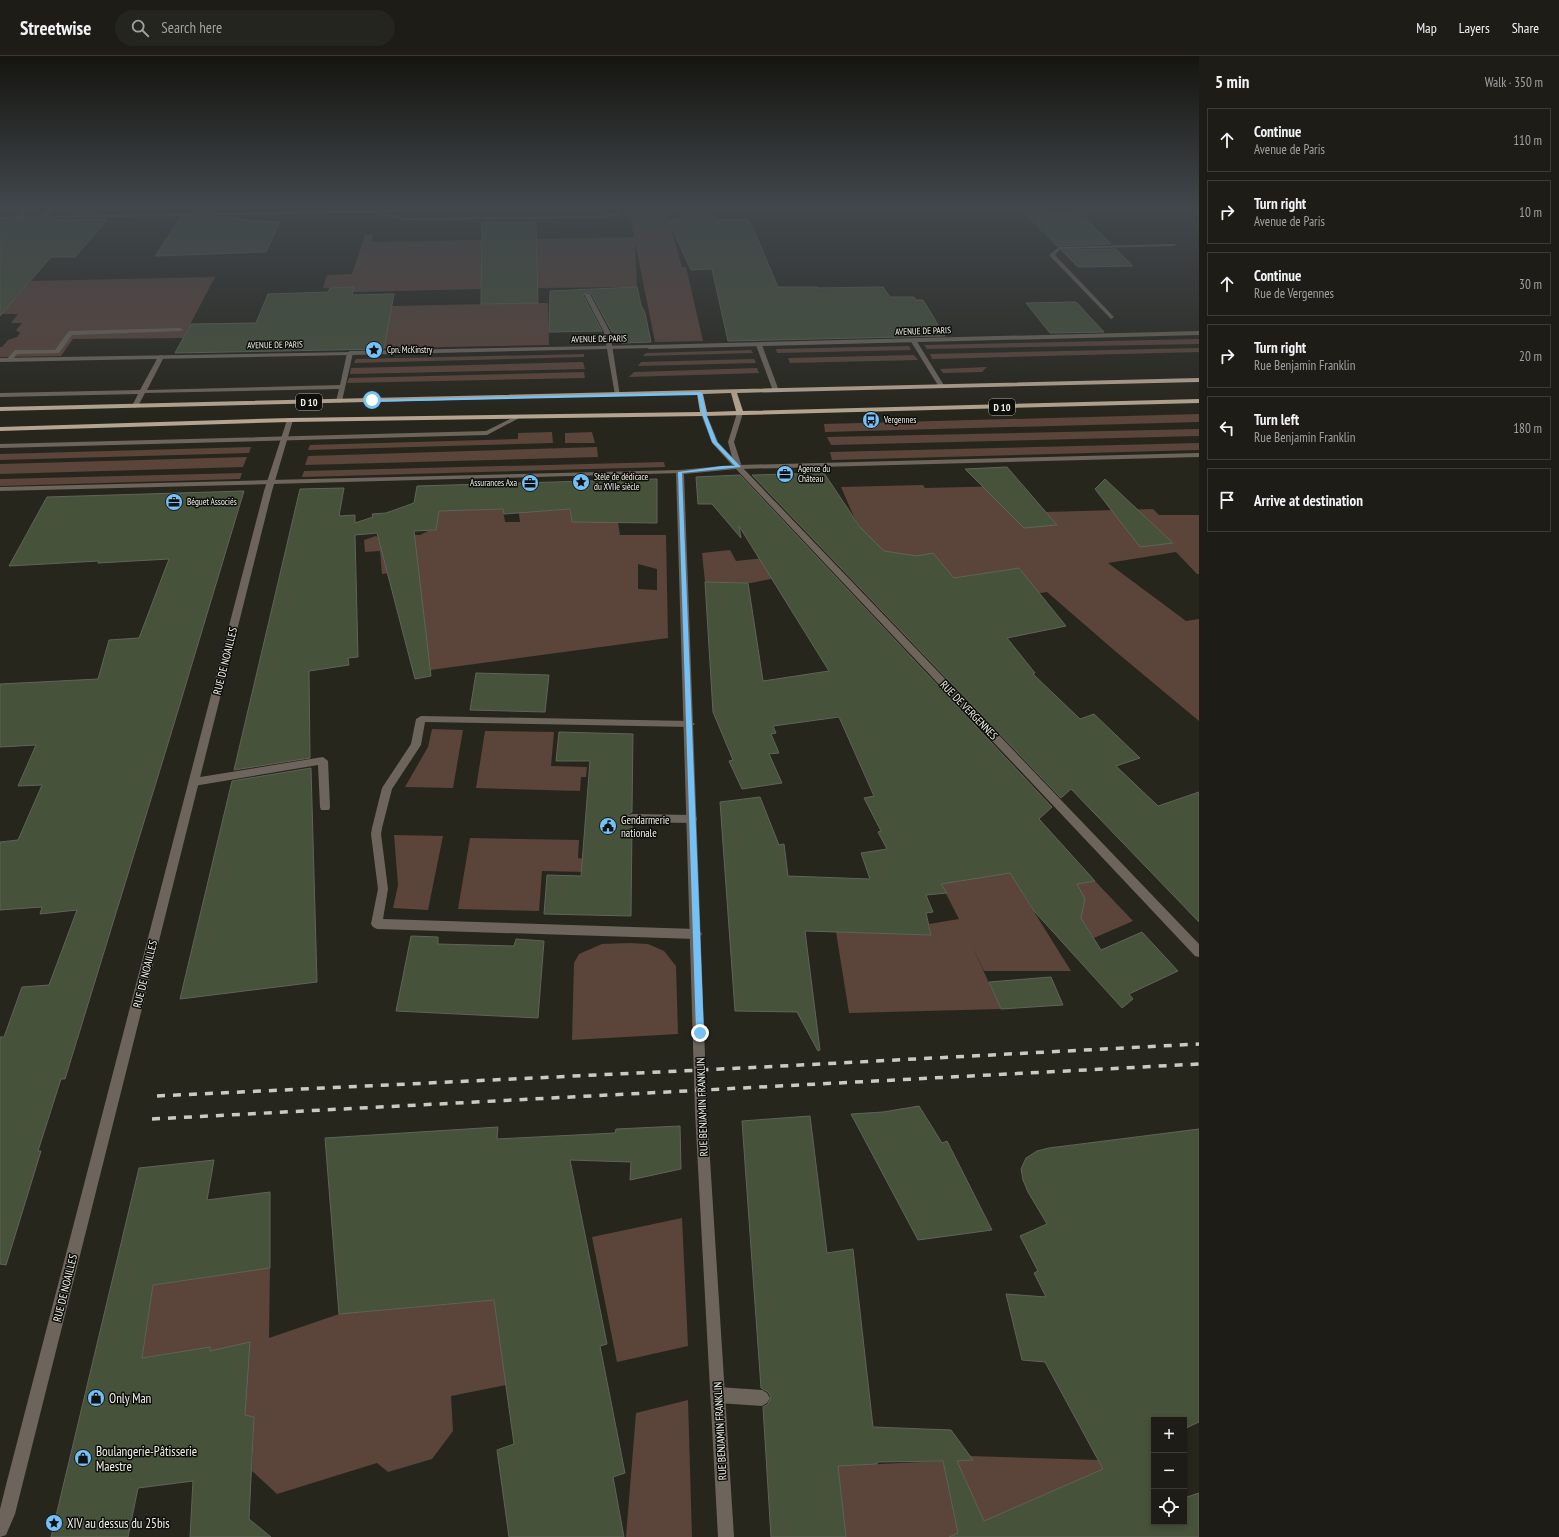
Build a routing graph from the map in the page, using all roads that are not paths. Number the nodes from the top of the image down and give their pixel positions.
1 (1074, 278) edge
2 (587, 294) dead end
3 (1111, 317) dead end
4 (180, 330) dead end
5 (1199, 333) edge
6 (912, 340) junction
7 (759, 344) junction
8 (609, 348) junction
9 (350, 353) junction
10 (160, 357) junction
11 (10, 359) junction
12 (0, 360) edge
13 (1199, 380) edge
14 (341, 387) junction
15 (942, 387) junction
16 (142, 392) junction
17 (776, 392) junction
18 (700, 393) junction
19 (734, 393) junction
20 (618, 394) junction
21 (0, 396) edge
22 (338, 401) junction
23 (1199, 401) edge
24 (135, 406) junction
25 (0, 410) edge
26 (292, 411) junction
27 (740, 413) junction
28 (704, 414) junction
29 (520, 416) junction
30 (0, 429) edge
31 (283, 439) junction
32 (0, 446) edge
33 (1199, 455) edge
34 (739, 467) junction
35 (680, 472) junction
36 (271, 482) junction
37 (0, 489) edge
38 (690, 724) junction
39 (194, 782) junction
40 (325, 807) dead end
41 (632, 818) dead end
42 (692, 819) junction
43 (696, 934) junction
44 (1199, 952) edge
45 (718, 1395) junction
46 (762, 1398) dead end
47 (0, 1529) edge
48 (726, 1537) edge

1 - 3 street
2 - 8 street
4 - 11 street
5 - 6 street, AVENUE DE PARIS
6 - 7 street, AVENUE DE PARIS
6 - 15 street
7 - 8 street, AVENUE DE PARIS
7 - 17 street
8 - 9 street, AVENUE DE PARIS
8 - 20 street
9 - 10 street, AVENUE DE PARIS
9 - 14 street
10 - 11 street, AVENUE DE PARIS
10 - 16 street
11 - 12 street, AVENUE DE PARIS
13 - 15 main road, D 10
14 - 16 street
14 - 22 street
15 - 17 main road, D 10
16 - 21 street
16 - 24 street
17 - 19 main road, D 10
18 - 19 main road, D 10
18 - 20 main road, D 10
18 - 28 main road
19 - 27 main road
20 - 22 main road, D 10
22 - 26 main road, D 10
23 - 27 main road, D 10
24 - 25 main road, D 10
24 - 26 main road, D 10
26 - 29 main road, D 10
26 - 30 main road, D 10
26 - 31 street, RUE DE NOAILLES
27 - 28 main road, D 10
27 - 34 street, RUE DE VERGENNES
28 - 29 main road, D 10
28 - 34 street, RUE DE VERGENNES
29 - 31 street
31 - 32 street
31 - 36 street, RUE DE NOAILLES
33 - 34 street
34 - 35 street
34 - 44 street, RUE DE VERGENNES
35 - 36 street
35 - 38 street, RUE BENJAMIN FRANKLIN
36 - 37 street
36 - 39 street, RUE DE NOAILLES
38 - 42 street, RUE BENJAMIN FRANKLIN
38 - 43 street
39 - 40 street
39 - 47 street, RUE DE NOAILLES
41 - 42 street
42 - 43 street, RUE BENJAMIN FRANKLIN
43 - 45 street, RUE BENJAMIN FRANKLIN
45 - 46 street
45 - 48 street, RUE BENJAMIN FRANKLIN

